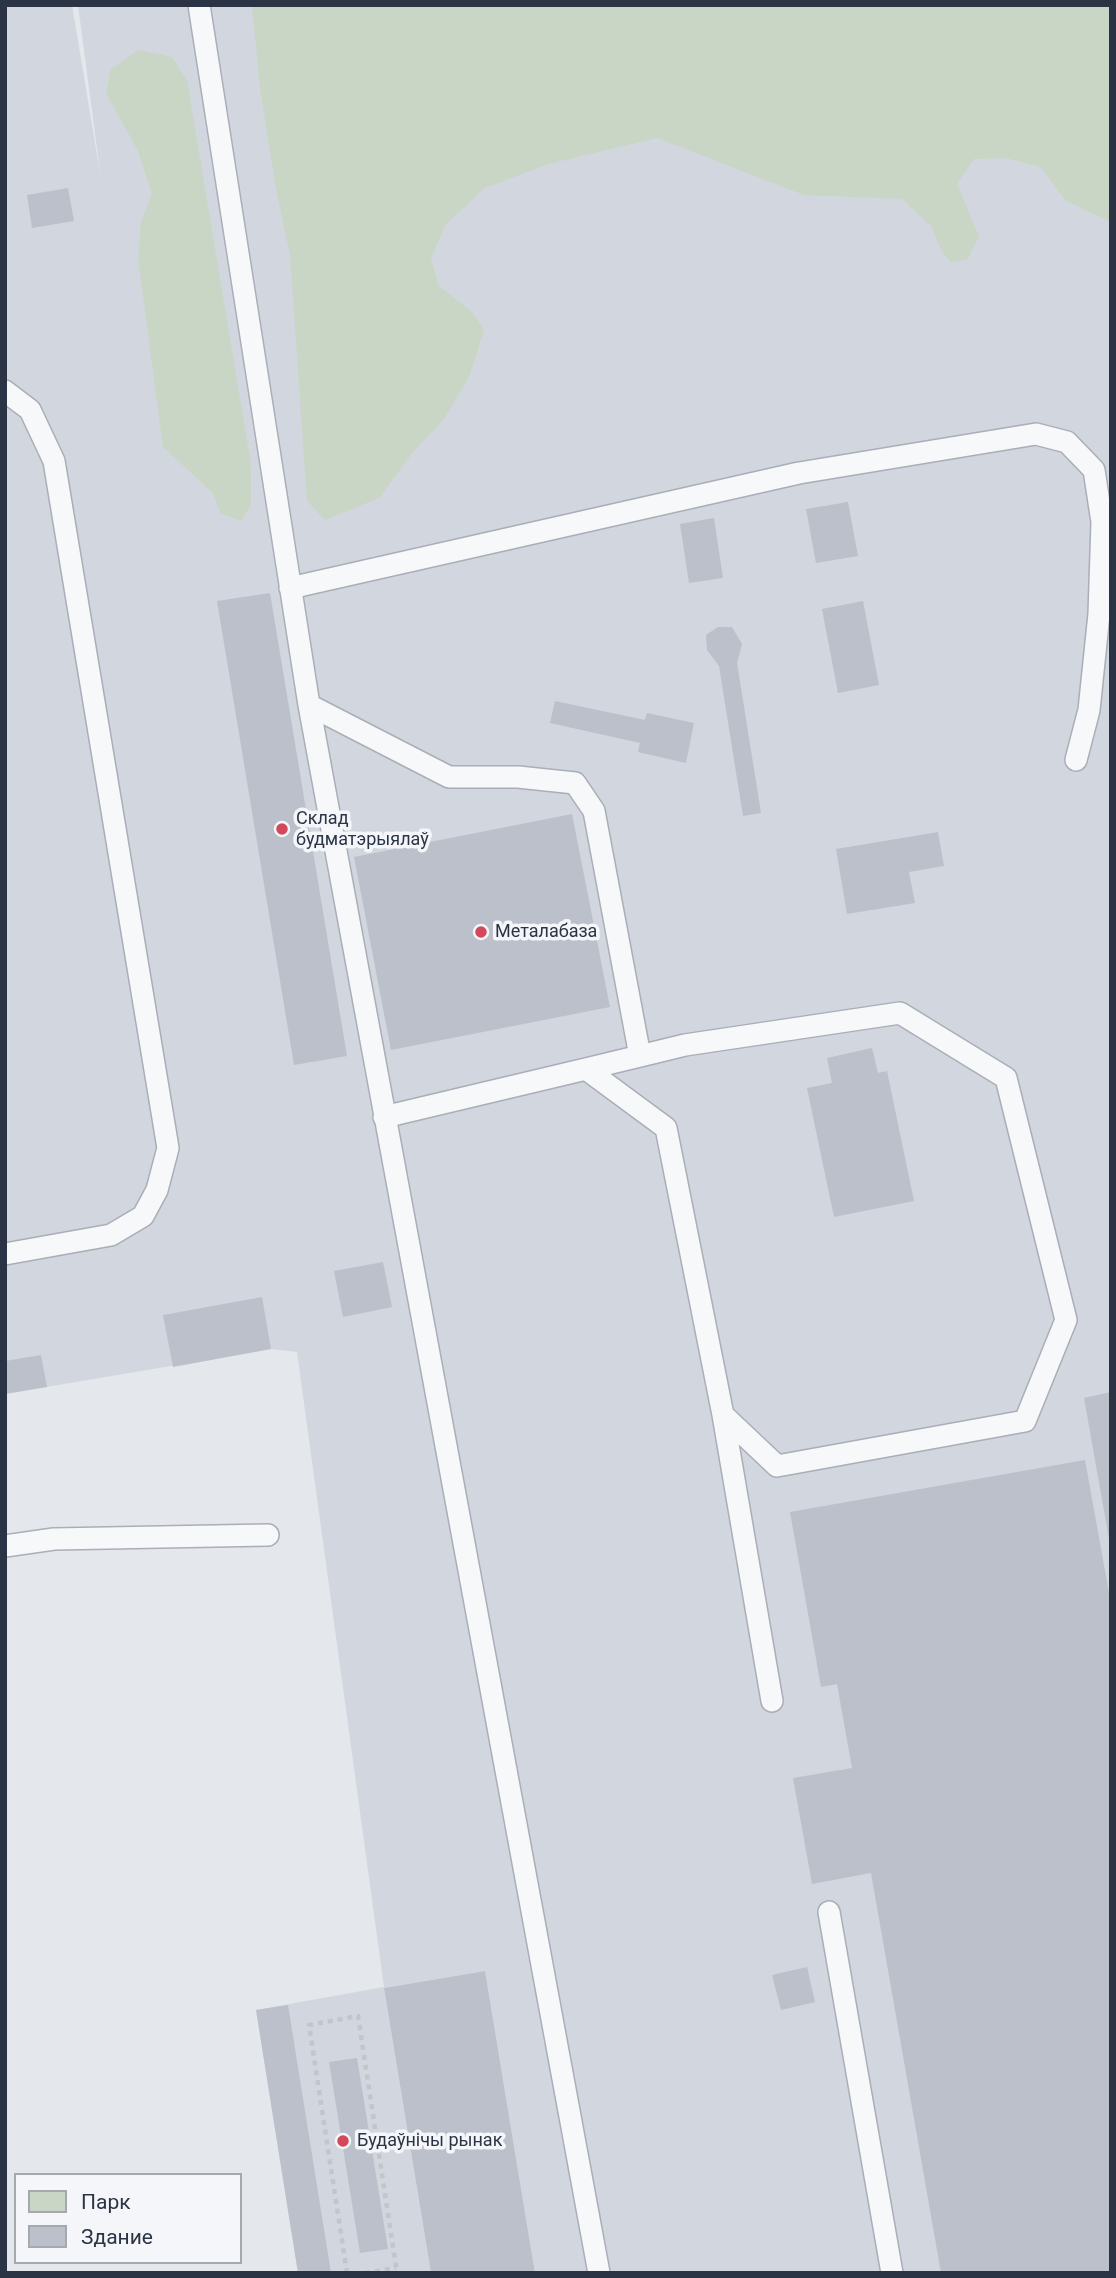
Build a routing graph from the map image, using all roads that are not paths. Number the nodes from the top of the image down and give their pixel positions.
1 (199, 5) edge
2 (5, 391) edge
3 (290, 588) junction
4 (309, 705) junction
5 (1076, 760) dead end
6 (640, 1056) junction
7 (586, 1069) junction
8 (384, 1117) junction
9 (5, 1254) edge
10 (723, 1415) junction
11 (268, 1535) dead end
12 (5, 1546) edge
13 (772, 1701) dead end
14 (829, 1912) dead end
15 (599, 2273) edge
16 (892, 2273) edge

1 - 3 lane
2 - 9 lane
3 - 4 lane
3 - 5 lane
4 - 6 lane
4 - 8 lane
6 - 7 lane
6 - 10 lane
7 - 8 lane
7 - 10 lane
8 - 15 lane
10 - 13 lane
11 - 12 lane
14 - 16 lane

